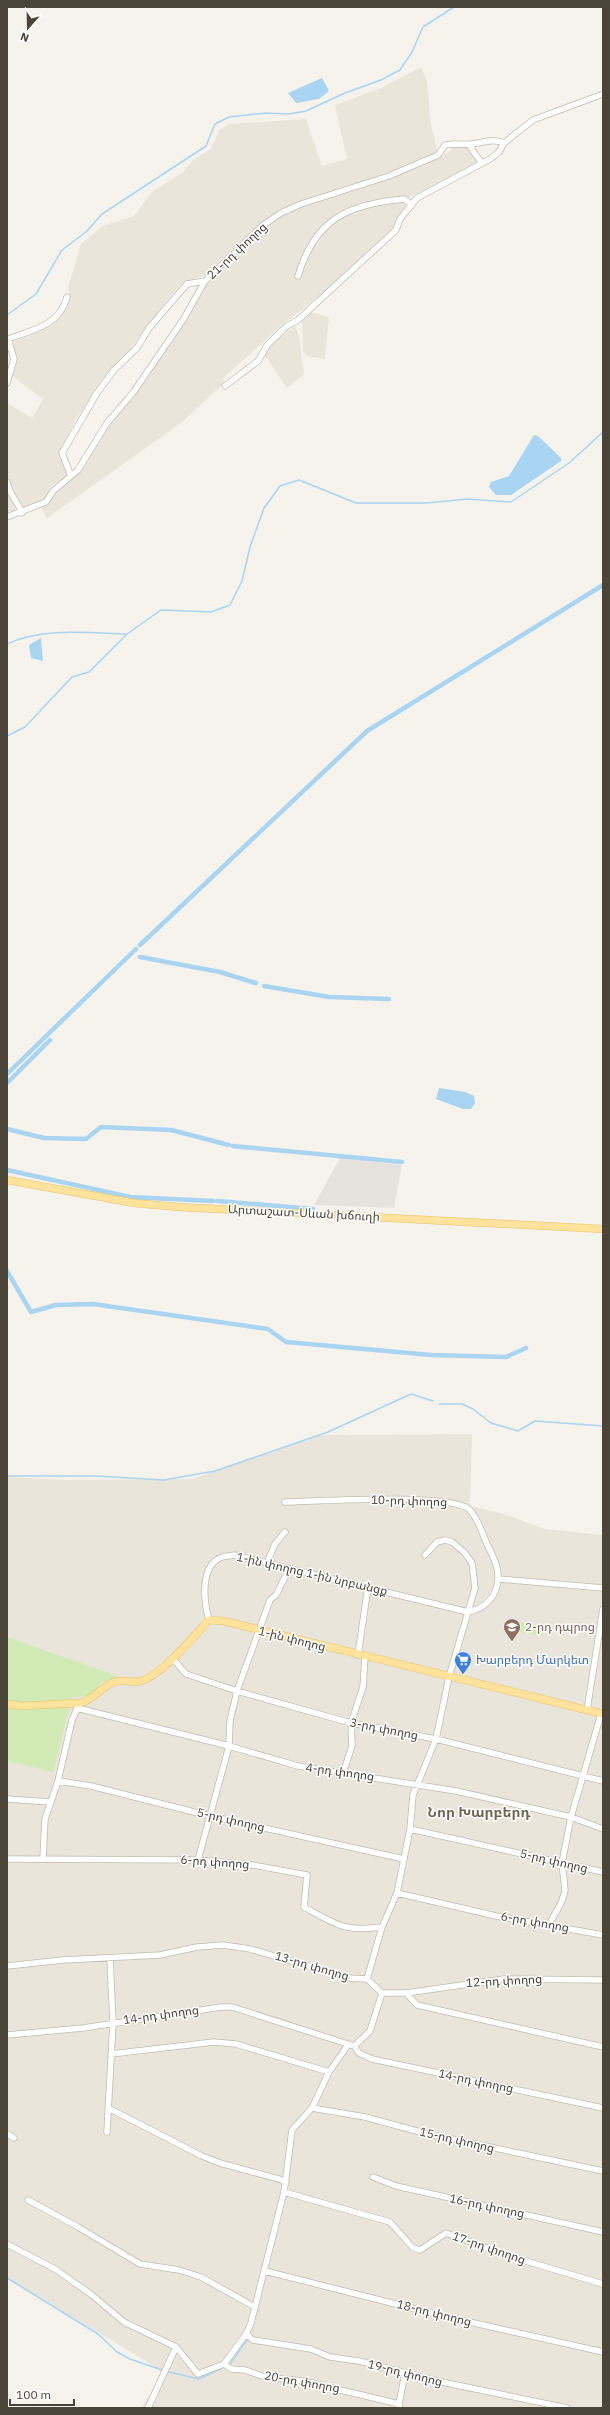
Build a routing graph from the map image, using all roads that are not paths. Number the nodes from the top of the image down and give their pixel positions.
1 (603, 94) edge
2 (504, 143) junction
3 (470, 145) junction
4 (481, 162) junction
5 (412, 204) junction
6 (298, 276) dead end
7 (205, 280) junction
8 (68, 297) dead end
9 (7, 383) edge
10 (226, 386) dead end
11 (71, 476) junction
12 (7, 482) edge
13 (9, 494) edge
14 (22, 513) junction
15 (7, 517) edge
16 (7, 1180) edge
17 (603, 1229) edge
18 (285, 1502) dead end
19 (284, 1532) dead end
20 (425, 1555) dead end
21 (267, 1563) junction
22 (289, 1569) junction
23 (498, 1579) junction
24 (368, 1587) junction
25 (603, 1588) edge
26 (603, 1609) edge
27 (468, 1612) junction
28 (209, 1620) junction
29 (260, 1631) junction
30 (362, 1656) junction
31 (173, 1659) junction
32 (449, 1677) junction
33 (237, 1691) junction
34 (7, 1704) edge
35 (79, 1705) junction
36 (587, 1710) junction
37 (602, 1714) edge
38 (351, 1723) junction
39 (436, 1739) junction
40 (229, 1746) junction
41 (343, 1773) junction
42 (583, 1775) junction
43 (58, 1781) junction
44 (603, 1781) edge
45 (418, 1784) junction
46 (7, 1799) edge
47 (50, 1802) junction
48 (210, 1816) junction
49 (571, 1817) junction
50 (410, 1829) junction
51 (603, 1829) edge
52 (7, 1859) edge
53 (43, 1859) junction
54 (404, 1859) junction
55 (198, 1860) junction
56 (562, 1863) junction
57 (603, 1872) edge
58 (397, 1893) junction
59 (549, 1925) junction
60 (382, 1927) junction
61 (603, 1935) edge
62 (110, 1959) junction
63 (7, 1966) edge
64 (367, 1979) junction
65 (603, 1980) edge
66 (382, 1993) junction
67 (406, 1993) junction
68 (113, 2022) junction
69 (7, 2035) edge
70 (351, 2045) junction
71 (603, 2047) edge
72 (111, 2054) junction
73 (329, 2072) junction
74 (108, 2108) junction
75 (312, 2108) junction
76 (603, 2108) edge
77 (107, 2132) dead end
78 (7, 2134) edge
79 (14, 2138) dead end
80 (603, 2171) edge
81 (373, 2177) dead end
82 (286, 2181) junction
83 (284, 2192) junction
84 (28, 2200) dead end
85 (603, 2232) edge
86 (7, 2244) edge
87 (265, 2271) junction
88 (603, 2284) edge
89 (255, 2307) junction
90 (246, 2334) junction
91 (176, 2346) junction
92 (603, 2352) edge
93 (224, 2364) junction
94 (405, 2373) junction
95 (399, 2406) edge
96 (148, 2408) edge
97 (567, 2408) edge

1 - 2 street
2 - 3 street, 21-րդ փողոց
2 - 4 street
3 - 4 street
3 - 7 street, 21-րդ փողոց
4 - 5 street
5 - 6 street
5 - 10 street
7 - 11 street, 21-րդ փողոց
7 - 11 street
8 - 9 street
11 - 14 street, 21-րդ փողոց
12 - 13 street
13 - 14 street
14 - 15 street, 21-րդ փողոց
16 - 17 main road, Արտաշատ-Սևան խճուղի
18 - 23 street, 10-րդ փողոց
19 - 21 street
20 - 27 street
21 - 22 street, 1-ին փողոց 1-ին նրբանցք
21 - 28 street, 1-ին փողոց 1-ին նրբանցք
22 - 24 street, 1-ին փողոց 1-ին նրբանցք
22 - 29 street
23 - 25 street
23 - 27 street
24 - 27 street, 1-ին փողոց 1-ին նրբանցք
24 - 30 street
26 - 36 street
27 - 32 street
28 - 29 main road, 1-ին փողոց
28 - 31 main road
29 - 30 main road, 1-ին փողոց
29 - 33 street
30 - 32 main road, 1-ին փողոց
30 - 38 street
31 - 33 street, 3-րդ փողոց
31 - 35 main road
32 - 36 main road, 1-ին փողոց
32 - 39 street
33 - 38 street, 3-րդ փողոց
33 - 40 street
34 - 35 main road
35 - 40 street, 4-րդ փողոց
35 - 43 street
36 - 37 main road, 1-ին փողոց
37 - 42 street
38 - 39 street, 3-րդ փողոց
38 - 41 street
39 - 42 street, 3-րդ փողոց
39 - 45 street
40 - 41 street, 4-րդ փողոց
40 - 48 street
41 - 45 street, 4-րդ փողոց
42 - 44 street, 3-րդ փողոց
42 - 49 street
43 - 47 street
43 - 48 street, 5-րդ փողոց
45 - 49 street, 4-րդ փողոց
45 - 50 street
46 - 47 street
47 - 53 street
48 - 54 street, 5-րդ փողոց
48 - 55 street
49 - 51 street, 4-րդ փողոց
49 - 56 street
50 - 54 street
50 - 56 street, 5-րդ փողոց
52 - 53 street, 6-րդ փողոց
53 - 55 street, 6-րդ փողոց
54 - 58 street
55 - 60 street, 6-րդ փողոց
56 - 57 street, 5-րդ փողոց
56 - 59 street
58 - 59 street, 6-րդ փողոց
58 - 60 street
59 - 61 street, 6-րդ փողոց
60 - 64 street
62 - 63 street, 13-րդ փողոց
62 - 64 street, 13-րդ փողոց
62 - 68 street
64 - 66 street, 13-րդ փողոց
65 - 67 street, 12-րդ փողոց
66 - 67 street
66 - 70 street
67 - 71 street
68 - 69 street, 14-րդ փողոց
68 - 70 street, 14-րդ փողոց
68 - 72 street
70 - 73 street
70 - 76 street, 14-րդ փողոց
72 - 73 street
72 - 74 street
73 - 75 street
74 - 77 street
74 - 82 street
75 - 80 street, 15-րդ փողոց
75 - 82 street
78 - 79 street
81 - 85 street, 16-րդ փողոց
82 - 83 street
83 - 87 street
83 - 88 street, 17-րդ փողոց
84 - 89 street
86 - 91 street
87 - 89 street
87 - 92 street, 18-րդ փողոց
89 - 90 street
90 - 93 street
90 - 94 street, 19-րդ փողոց
91 - 93 street
91 - 96 street
93 - 95 street, 20-րդ փողոց
94 - 95 street
94 - 97 street, 19-րդ փողոց

